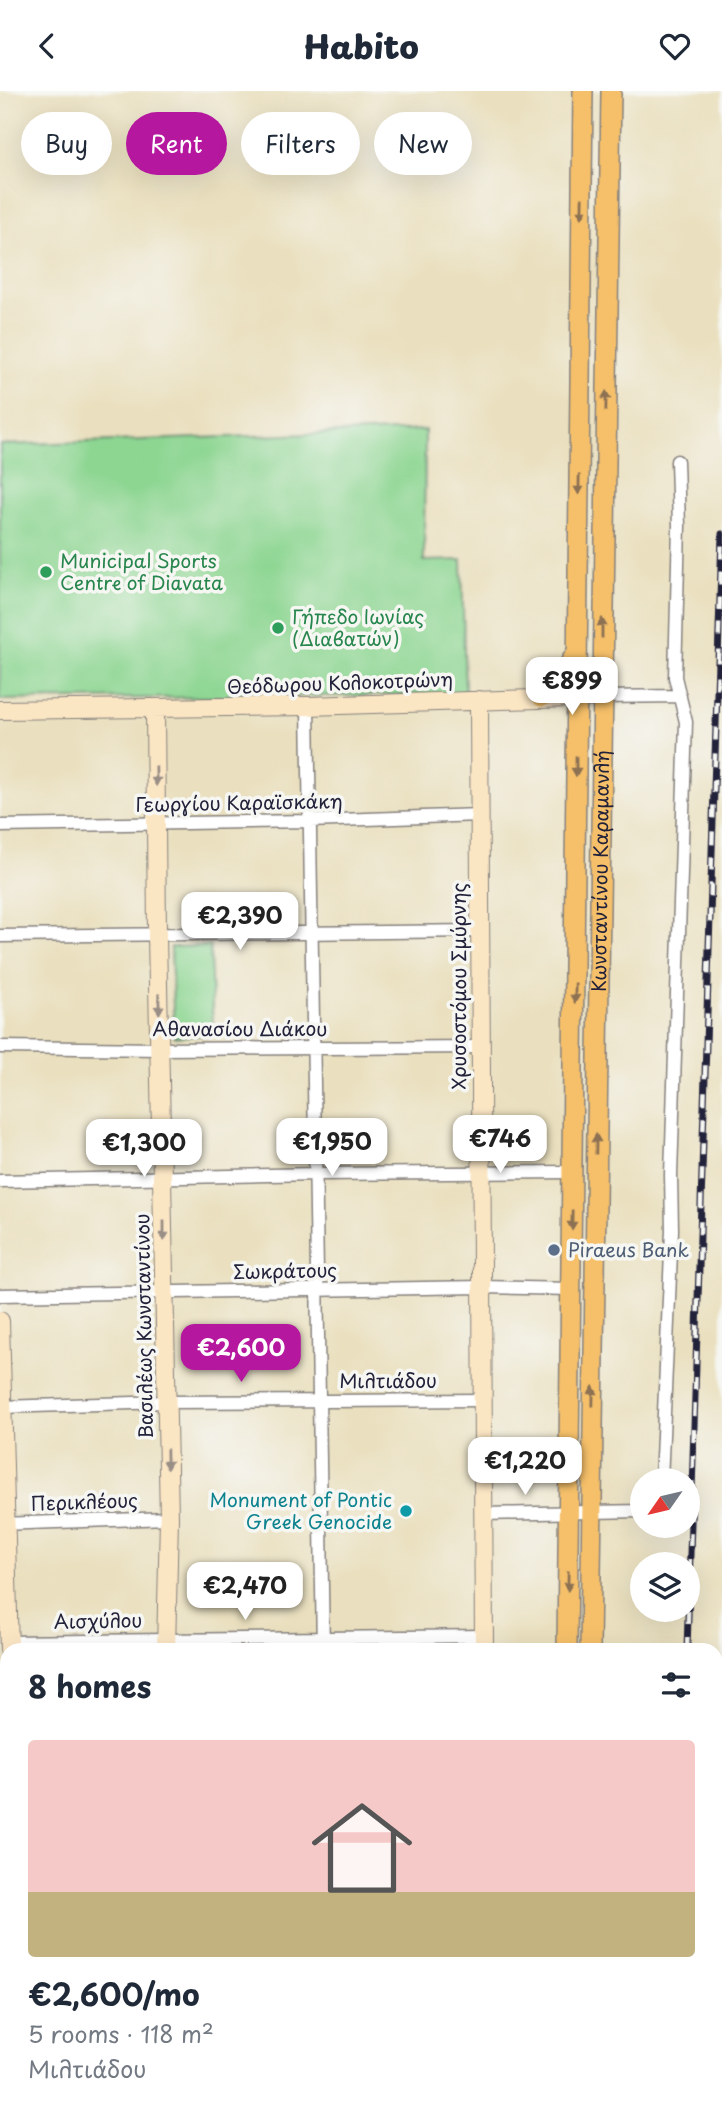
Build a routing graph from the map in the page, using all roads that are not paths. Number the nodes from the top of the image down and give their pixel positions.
1 (583, 91) edge
2 (611, 91) edge
3 (677, 461) dead end
4 (577, 651) junction
5 (542, 697) junction
6 (577, 697) junction
7 (602, 697) junction
8 (680, 697) junction
9 (479, 700) junction
10 (308, 706) junction
11 (155, 708) junction
12 (0, 710) edge
13 (480, 815) junction
14 (310, 821) junction
15 (157, 824) junction
16 (0, 826) edge
17 (480, 932) junction
18 (312, 935) junction
19 (0, 936) edge
20 (157, 936) junction
21 (0, 1047) edge
22 (481, 1047) junction
23 (314, 1048) junction
24 (160, 1049) junction
25 (573, 1172) junction
26 (481, 1173) junction
27 (316, 1174) junction
28 (163, 1179) junction
29 (0, 1181) edge
30 (482, 1287) junction
31 (571, 1289) junction
32 (317, 1290) junction
33 (164, 1293) junction
34 (0, 1295) edge
35 (0, 1321) edge
36 (319, 1400) junction
37 (482, 1400) junction
38 (166, 1402) junction
39 (1, 1407) edge
40 (662, 1468) edge
41 (630, 1511) edge
42 (569, 1513) junction
43 (592, 1513) junction
44 (483, 1514) junction
45 (169, 1518) junction
46 (3, 1524) edge
47 (8, 1643) edge
48 (166, 1643) edge
49 (323, 1643) edge
50 (484, 1643) edge
51 (567, 1643) edge
52 (590, 1643) edge

1 -> 4 main road, Κωνσταντίνου Καραμανλή
7 -> 2 main road, Κωνσταντίνου Καραμανλή
3 - 8 street
4 - 5 main road
4 - 6 main road, Κωνσταντίνου Καραμανλή
5 - 6 street, Θεόδωρου Κολοκοτρώνη
5 - 9 street, Θεόδωρου Κολοκοτρώνη
6 - 7 street, Θεόδωρου Κολοκοτρώνη
6 -> 25 main road, Κωνσταντίνου Καραμανλή
7 - 8 street, Θεόδωρου Κολοκοτρώνη
43 -> 7 main road, Κωνσταντίνου Καραμανλή
8 - 40 street
9 - 10 street, Θεόδωρου Κολοκοτρώνη
9 - 13 street, Χρυσοστόμου Σμύρνης
10 - 11 street, Θεόδωρου Κολοκοτρώνη
10 - 14 street
11 - 12 street, Θεόδωρου Κολοκοτρώνη
11 -> 15 street, Βασιλέως Κωνσταντίνου
13 - 14 street, Γεωργίου Καραϊσκάκη
13 - 17 street, Χρυσοστόμου Σμύρνης
14 - 15 street, Γεωργίου Καραϊσκάκη
14 - 18 street
15 - 16 street, Γεωργίου Καραϊσκάκη
15 - 20 street, Βασιλέως Κωνσταντίνου
17 - 18 street
17 - 22 street, Χρυσοστόμου Σμύρνης
18 - 20 street
18 - 23 street
19 - 20 street
20 -> 24 street, Βασιλέως Κωνσταντίνου
21 - 24 street, Αθανασίου Διάκου
22 - 23 street, Αθανασίου Διάκου
22 - 26 street, Χρυσοστόμου Σμύρνης
23 - 24 street, Αθανασίου Διάκου
23 - 27 street
24 - 28 street, Βασιλέως Κωνσταντίνου
25 - 26 street
25 -> 31 main road, Κωνσταντίνου Καραμανλή
26 - 27 street
26 - 30 street, Χρυσοστόμου Σμύρνης
27 - 28 street
27 - 32 street
28 - 29 street
28 -> 33 street, Βασιλέως Κωνσταντίνου
30 - 31 street, Σωκράτους
30 - 32 street, Σωκράτους
30 - 37 street, Χρυσοστόμου Σμύρνης
31 - 42 main road, Κωνσταντίνου Καραμανλή
32 - 33 street, Σωκράτους
32 - 36 street
33 - 34 street, Σωκράτους
33 - 38 street, Βασιλέως Κωνσταντίνου
35 - 39 street
36 - 37 street, Μιλτιάδου
36 - 38 street, Μιλτιάδου
36 - 49 street
37 - 44 street, Χρυσοστόμου Σμύρνης
38 - 39 street, Μιλτιάδου
38 -> 45 street, Βασιλέως Κωνσταντίνου
39 - 46 street
41 - 43 street
42 - 43 street
42 - 44 street
42 -> 51 main road, Κωνσταντίνου Καραμανλή
43 - 52 main road, Κωνσταντίνου Καραμανλή
44 - 50 street, Χρυσοστόμου Σμύρνης
45 - 46 street, Περικλέους
45 - 48 street, Βασιλέως Κωνσταντίνου
46 - 47 street

